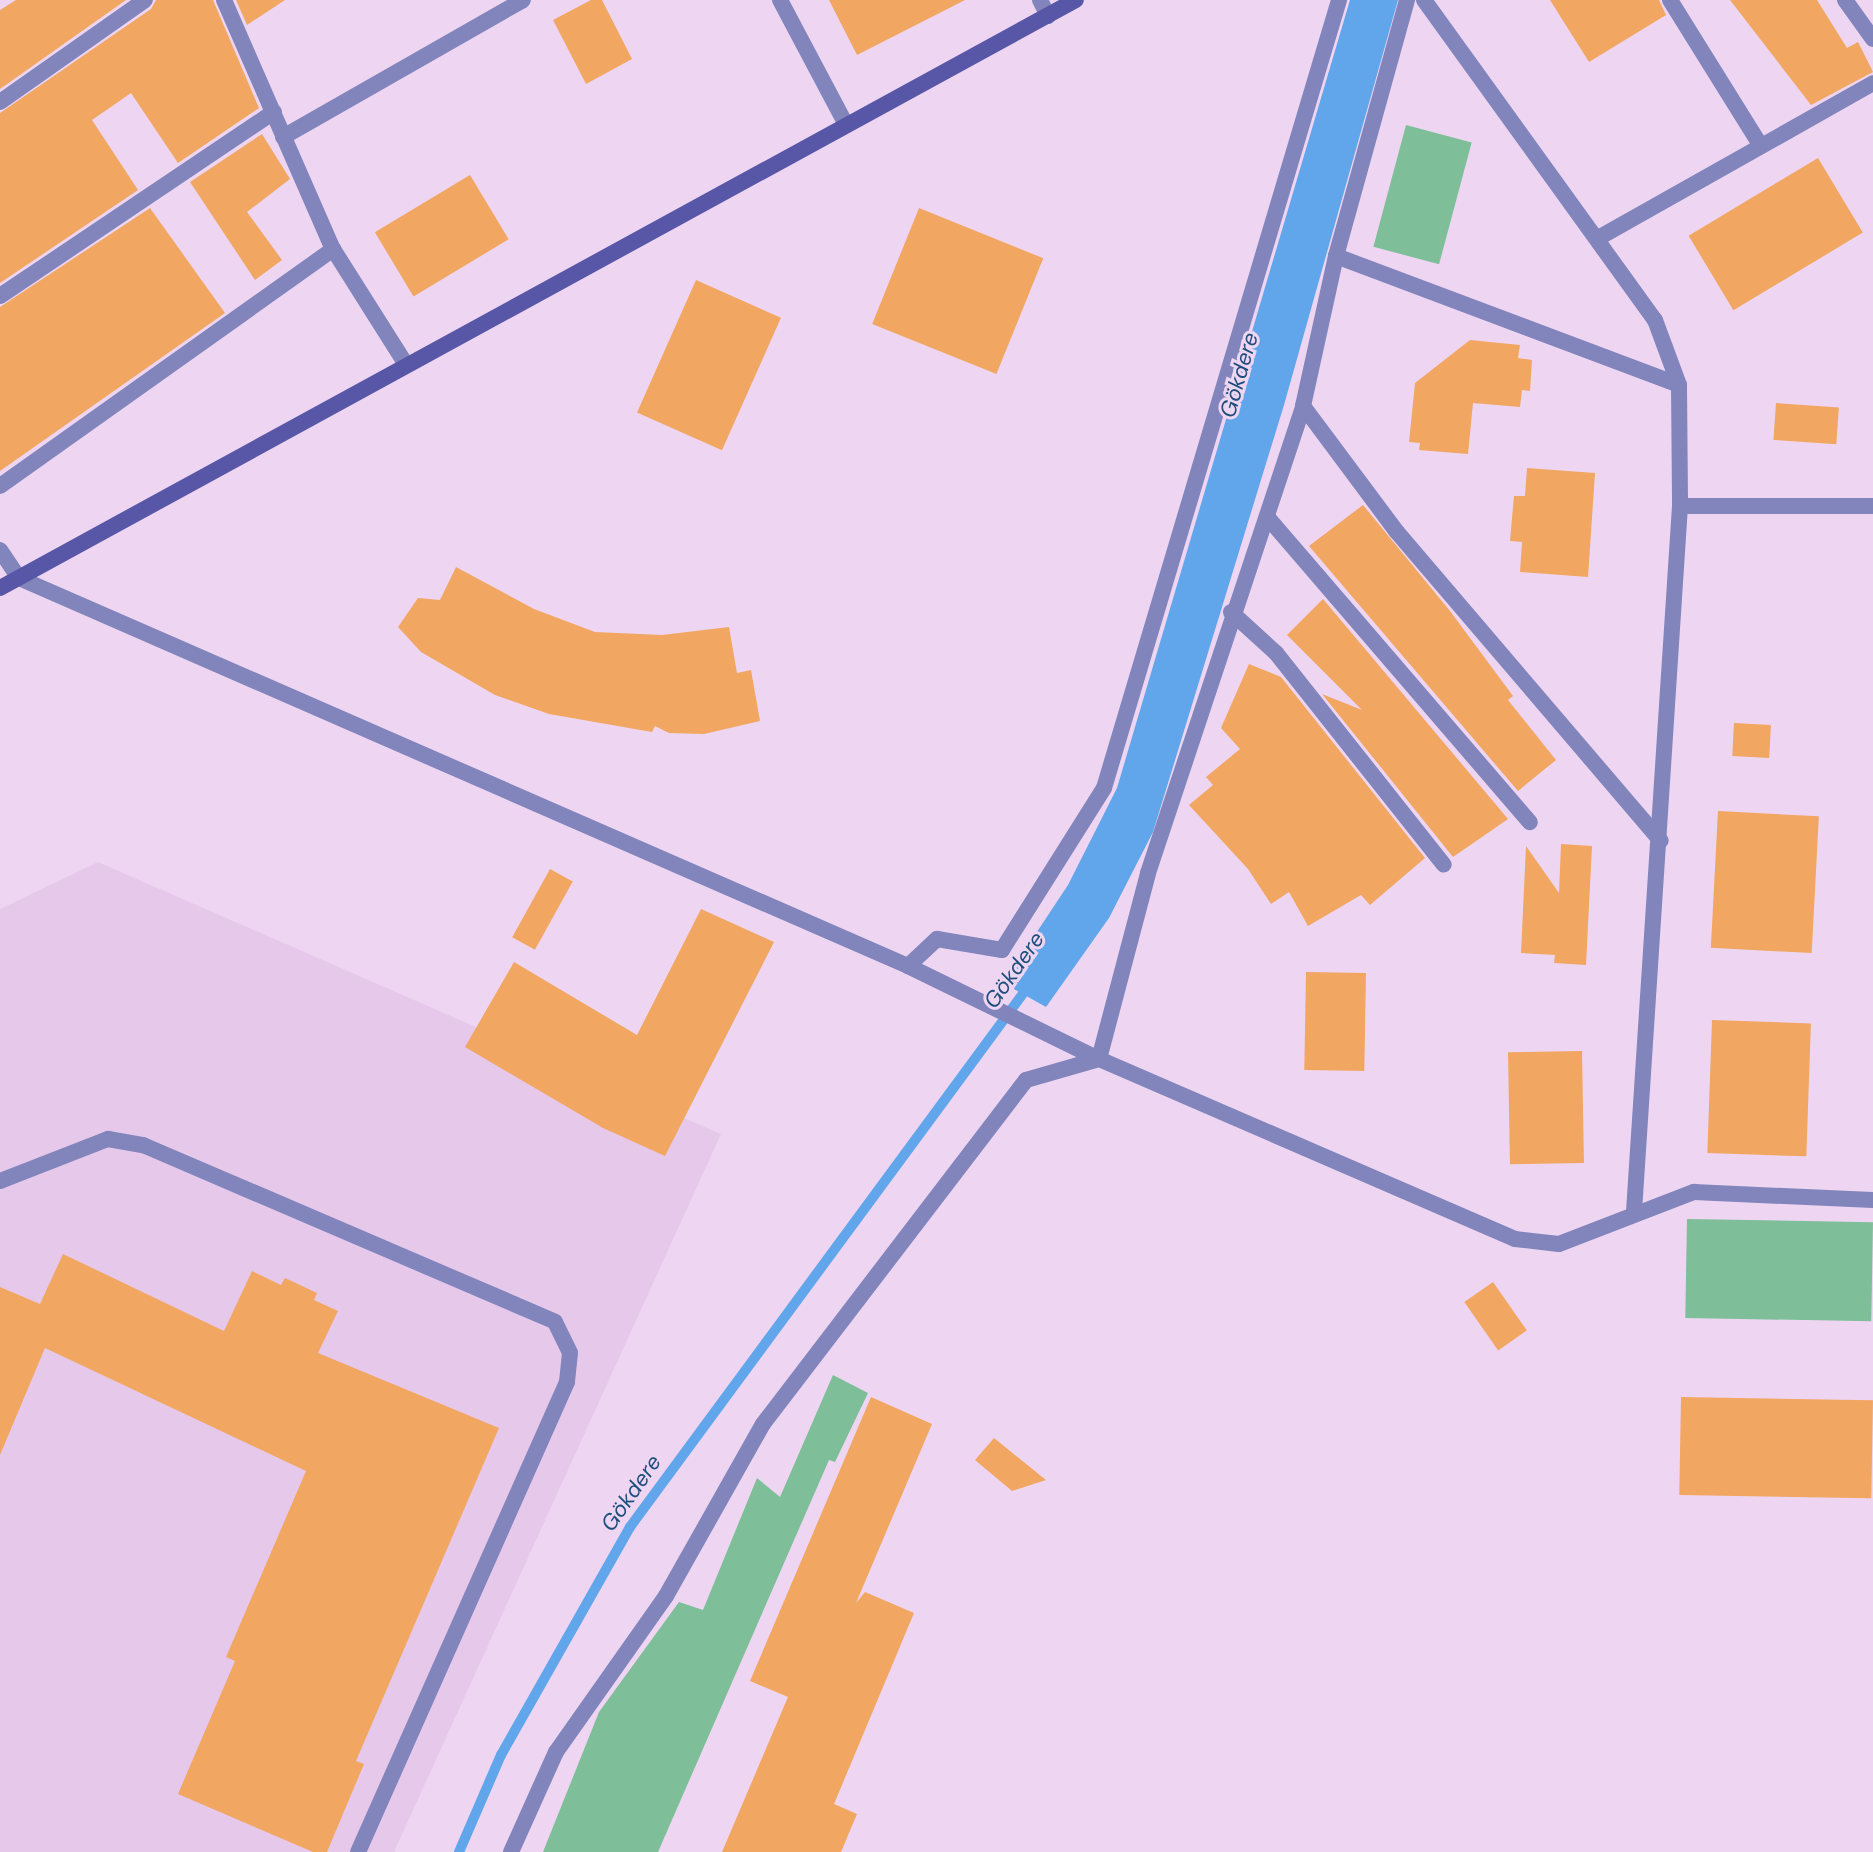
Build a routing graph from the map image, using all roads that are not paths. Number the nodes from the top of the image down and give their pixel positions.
1 (145, 0) edge
2 (224, 0) edge
3 (523, 0) edge
4 (780, 0) edge
5 (1076, 0) edge
6 (1339, 0) edge
7 (1407, 0) edge
8 (1424, 0) edge
9 (1670, 0) edge
10 (1845, 0) edge
11 (1044, 8) edge
12 (1873, 39) edge
13 (1873, 83) edge
14 (0, 102) edge
15 (274, 112) junction
16 (845, 123) junction
17 (283, 137) junction
18 (1761, 146) junction
19 (1600, 237) junction
20 (333, 249) junction
21 (1336, 256) junction
22 (0, 296) edge
23 (405, 363) junction
24 (1679, 385) junction
25 (1303, 406) junction
26 (0, 486) edge
27 (1680, 506) junction
28 (1873, 506) edge
29 (1269, 519) junction
30 (0, 550) edge
31 (19, 578) junction
32 (0, 588) edge
33 (1231, 612) junction
34 (1530, 822) dead end
35 (1661, 841) junction
36 (1444, 865) dead end
37 (908, 966) junction
38 (1099, 1059) junction
39 (0, 1181) edge
40 (1873, 1200) edge
41 (1634, 1212) junction
42 (358, 1852) edge
43 (511, 1852) edge

1 - 14 street
2 - 15 street
3 - 17 street
4 - 16 street
5 - 11 street
6 - 37 street
7 - 21 street
8 - 19 street
9 - 18 street
10 - 12 street
11 - 16 street
13 - 18 street
15 - 17 street
15 - 22 street
16 - 23 street
17 - 20 street
18 - 19 street
19 - 24 street
20 - 23 street
20 - 26 street
21 - 24 street
21 - 25 street
23 - 31 street
24 - 27 street
25 - 29 street
25 - 35 street
27 - 28 street
27 - 35 street
29 - 33 street
29 - 34 street
30 - 31 street
31 - 32 street
31 - 37 street
33 - 36 street
33 - 38 street
35 - 41 street
37 - 38 street
38 - 41 street
38 - 43 street
39 - 42 street
40 - 41 street

